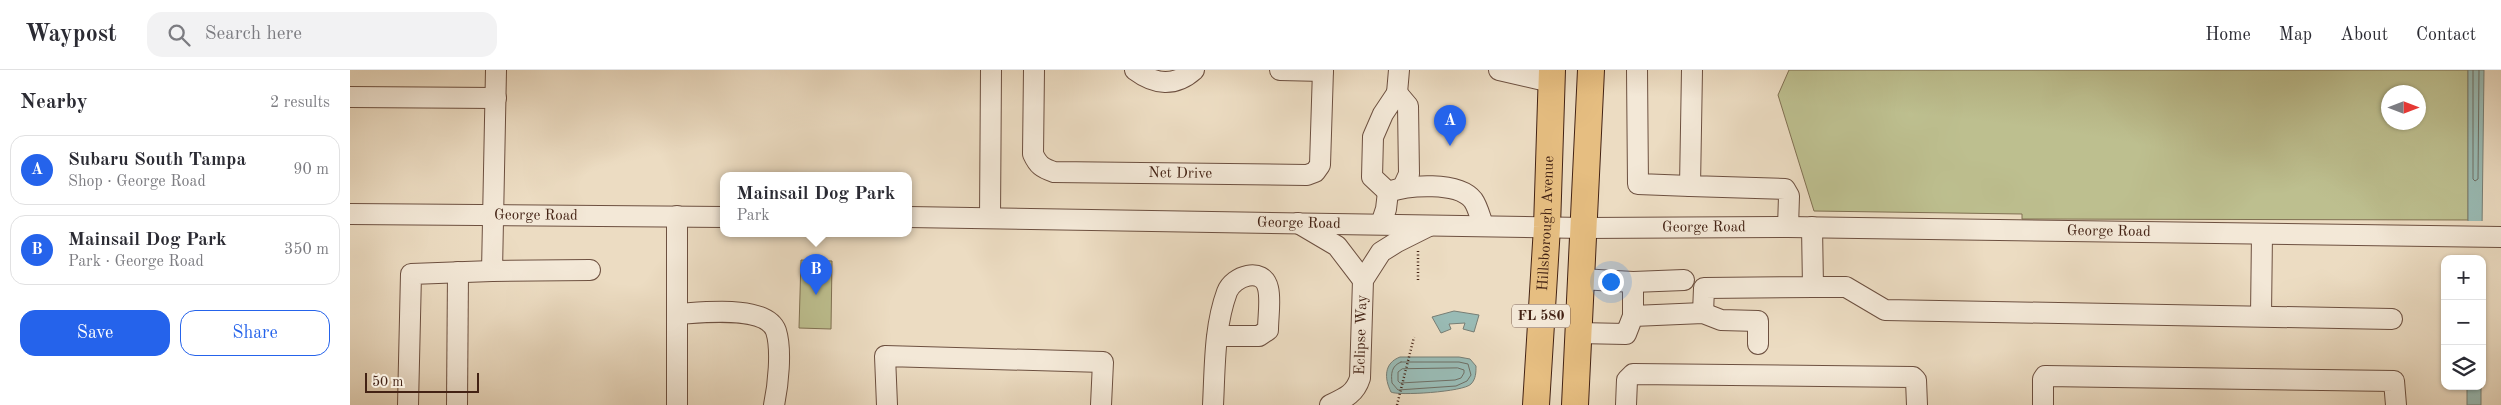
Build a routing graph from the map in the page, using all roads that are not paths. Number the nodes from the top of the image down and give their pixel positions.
1 (496, 70) edge
2 (991, 70) edge
3 (1034, 70) edge
4 (1135, 70) edge
5 (1194, 70) edge
6 (1280, 70) edge
7 (1323, 70) edge
8 (1398, 70) edge
9 (1499, 70) edge
10 (1591, 70) edge
11 (1637, 70) edge
12 (1692, 70) edge
13 (1552, 76) edge
14 (1398, 92) junction
15 (350, 97) edge
16 (496, 98) junction
17 (1690, 186) junction
18 (1395, 189) junction
19 (350, 214) edge
20 (494, 215) junction
21 (676, 216) junction
22 (720, 216) edge
23 (912, 217) edge
24 (990, 218) junction
25 (1296, 222) junction
26 (1381, 224) junction
27 (1433, 224) junction
28 (1483, 225) junction
29 (1547, 227) junction
30 (1788, 227) junction
31 (1812, 227) junction
32 (1584, 228) junction
33 (2262, 234) junction
34 (2501, 237) edge
35 (590, 270) dead end
36 (492, 271) junction
37 (458, 272) junction
38 (1581, 279) junction
39 (1363, 280) junction
40 (1684, 280) dead end
41 (1633, 282) junction
42 (1813, 286) junction
43 (1704, 313) junction
44 (677, 314) junction
45 (2261, 315) junction
46 (1633, 316) junction
47 (2392, 319) dead end
48 (1578, 333) junction
49 (1217, 336) dead end
50 (1758, 344) dead end
51 (408, 405) edge
52 (457, 405) edge
53 (677, 405) edge
54 (774, 405) edge
55 (887, 405) edge
56 (1102, 405) edge
57 (1213, 405) edge
58 (1330, 405) edge
59 (1536, 405) edge
60 (1575, 405) edge
61 (1626, 405) edge
62 (1917, 405) edge
63 (2043, 405) edge
64 (2396, 405) edge

1 - 16 street
2 - 24 street
3 - 7 street, Net Drive
4 - 5 street
6 - 7 street, Net Drive
8 - 14 street
9 - 13 street
10 - 32 main road, FL 580
11 - 17 street
12 - 17 street
13 - 29 main road, Hillsborough Avenue / FL 580
14 - 18 street
14 - 18 street
15 - 16 street
16 - 20 street
17 - 30 street
18 - 26 street
18 - 28 street
19 - 20 street, George Road
20 - 21 street, George Road
20 - 36 street
21 - 22 street, George Road
21 - 44 street
23 - 24 street, George Road
24 - 25 street, George Road
25 - 26 street, George Road
25 - 39 street
26 - 27 street, George Road
27 - 28 street, George Road
27 - 39 street
28 - 29 street, George Road
29 - 32 street, George Road
29 - 59 main road, Hillsborough Avenue / FL 580
30 - 31 street, George Road
30 - 32 street, George Road
31 - 33 street, George Road
31 - 42 street
32 - 38 main road, FL 580
33 - 34 street, George Road
33 - 45 street
35 - 36 street
36 - 37 street
37 - 51 street
37 - 52 street
38 - 41 street
38 - 48 main road, FL 580
39 - 58 street, Eclipse Way
40 - 41 street
41 - 46 street
42 - 43 street
42 - 45 street
43 - 46 street
43 - 50 street
44 - 53 street
44 - 54 street
45 - 47 street
46 - 48 street
48 - 60 main road, FL 580
49 - 57 street
55 - 56 street
61 - 62 street
63 - 64 street

